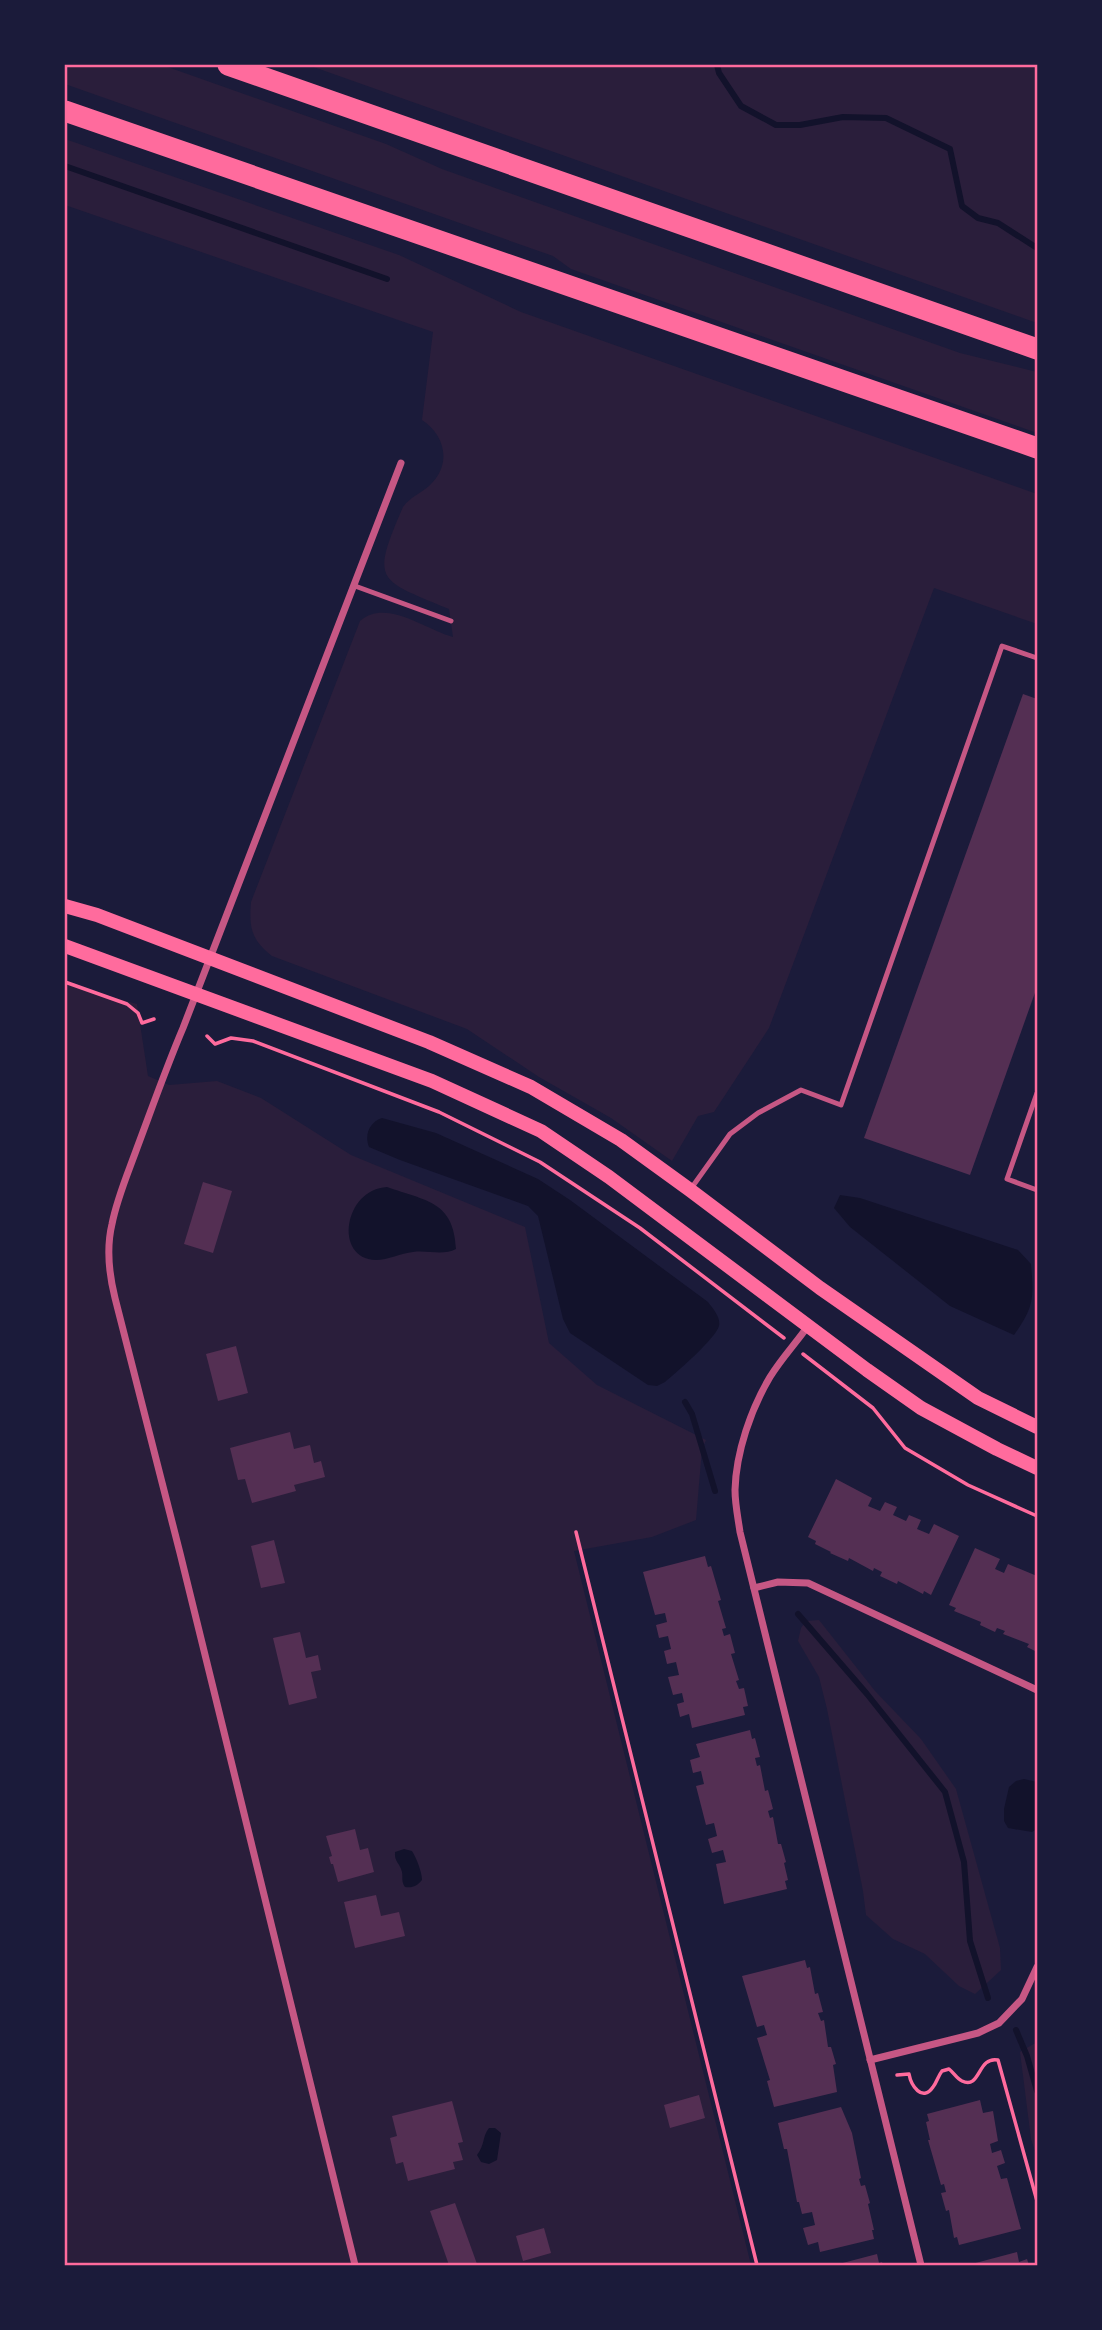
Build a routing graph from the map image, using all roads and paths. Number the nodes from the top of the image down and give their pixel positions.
1 (228, 65) edge
2 (65, 111) edge
3 (1037, 349) edge
4 (1037, 448) edge
5 (401, 463) dead end
6 (355, 586) junction
7 (451, 621) dead end
8 (1037, 658) edge
9 (65, 905) edge
10 (65, 946) edge
11 (209, 959) junction
12 (65, 982) edge
13 (196, 994) junction
14 (155, 1019) dead end
15 (207, 1036) dead end
16 (1037, 1093) edge
17 (690, 1190) junction
18 (1037, 1190) edge
19 (808, 1325) junction
20 (793, 1346) junction
21 (1037, 1427) edge
22 (1037, 1468) edge
23 (1037, 1516) edge
24 (576, 1531) dead end
25 (754, 1588) junction
26 (1037, 1690) edge
27 (1037, 1967) edge
28 (870, 2060) junction
29 (897, 2075) dead end
30 (1037, 2201) edge
31 (355, 2265) edge
32 (757, 2265) edge
33 (921, 2265) edge

1 - 3 highway
2 - 4 highway
5 - 6 street
6 - 7 lane
6 - 11 street
8 - 17 lane
9 - 11 main road
10 - 13 main road
11 - 13 street
11 - 17 main road
12 - 14 path
13 - 19 main road
13 - 31 street
15 - 20 path
16 - 18 lane
17 - 21 main road
19 - 20 street
19 - 22 main road
20 - 23 path
20 - 25 street
24 - 32 path
25 - 26 street
25 - 28 street
27 - 28 street
28 - 33 street
29 - 30 path

